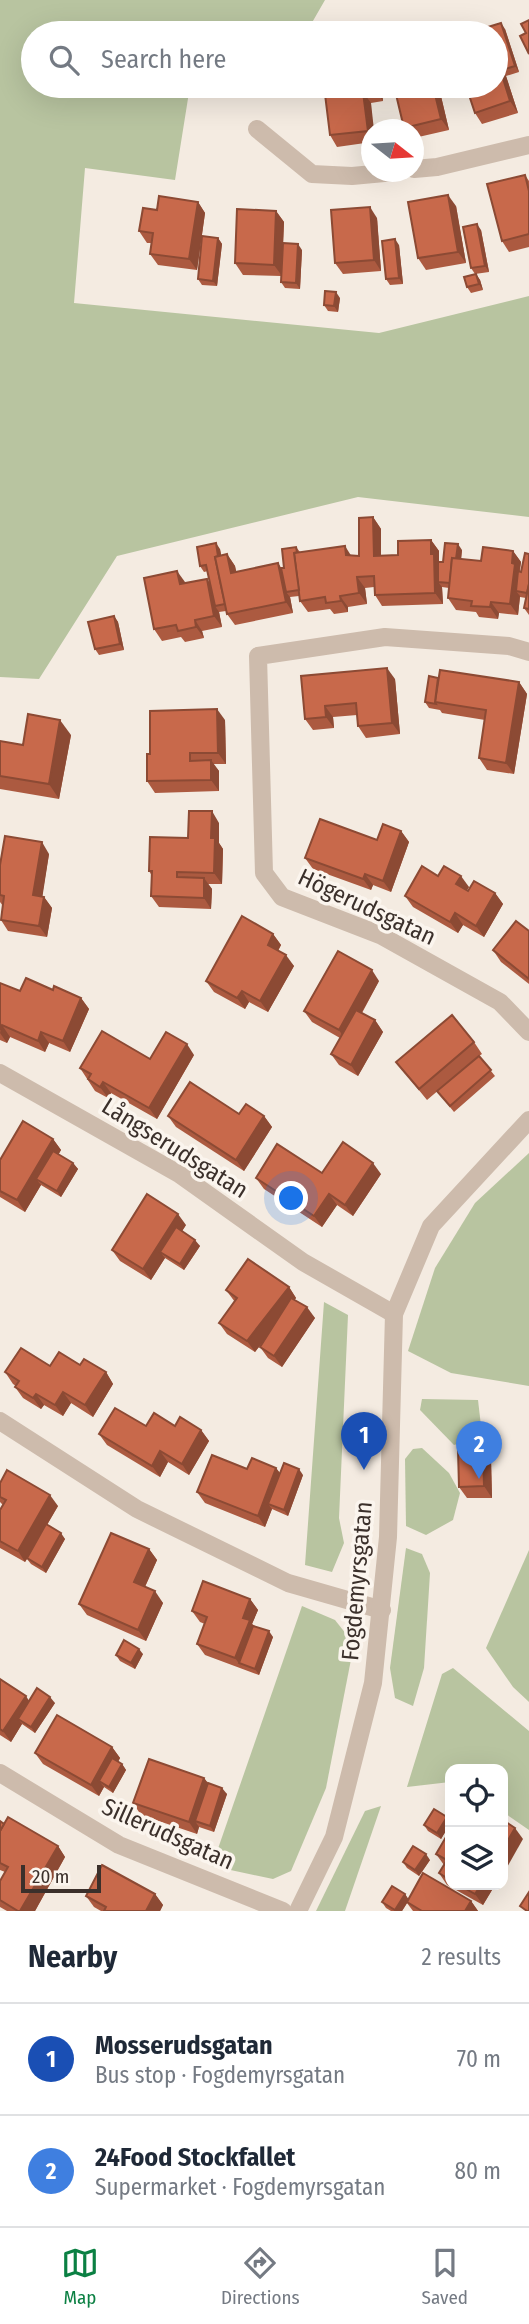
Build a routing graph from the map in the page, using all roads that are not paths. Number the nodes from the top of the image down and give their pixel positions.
1 (257, 129) dead end
2 (529, 145) edge
3 (424, 168) edge
4 (361, 175) edge
5 (529, 652) edge
6 (529, 1032) edge
7 (0, 1073) edge
8 (529, 1120) edge
9 (394, 1314) junction
10 (0, 1421) edge
11 (382, 1610) junction
12 (0, 1773) edge
13 (283, 1911) edge
14 (298, 1911) edge

1 - 4 street
2 - 3 street
5 - 6 street, Högerudsgatan
7 - 9 street, Långserudsgatan
8 - 9 street, Fogdemyrsgatan
9 - 11 street, Fogdemyrsgatan
10 - 11 street
11 - 14 street, Fogdemyrsgatan
12 - 13 street, Sillerudsgatan

